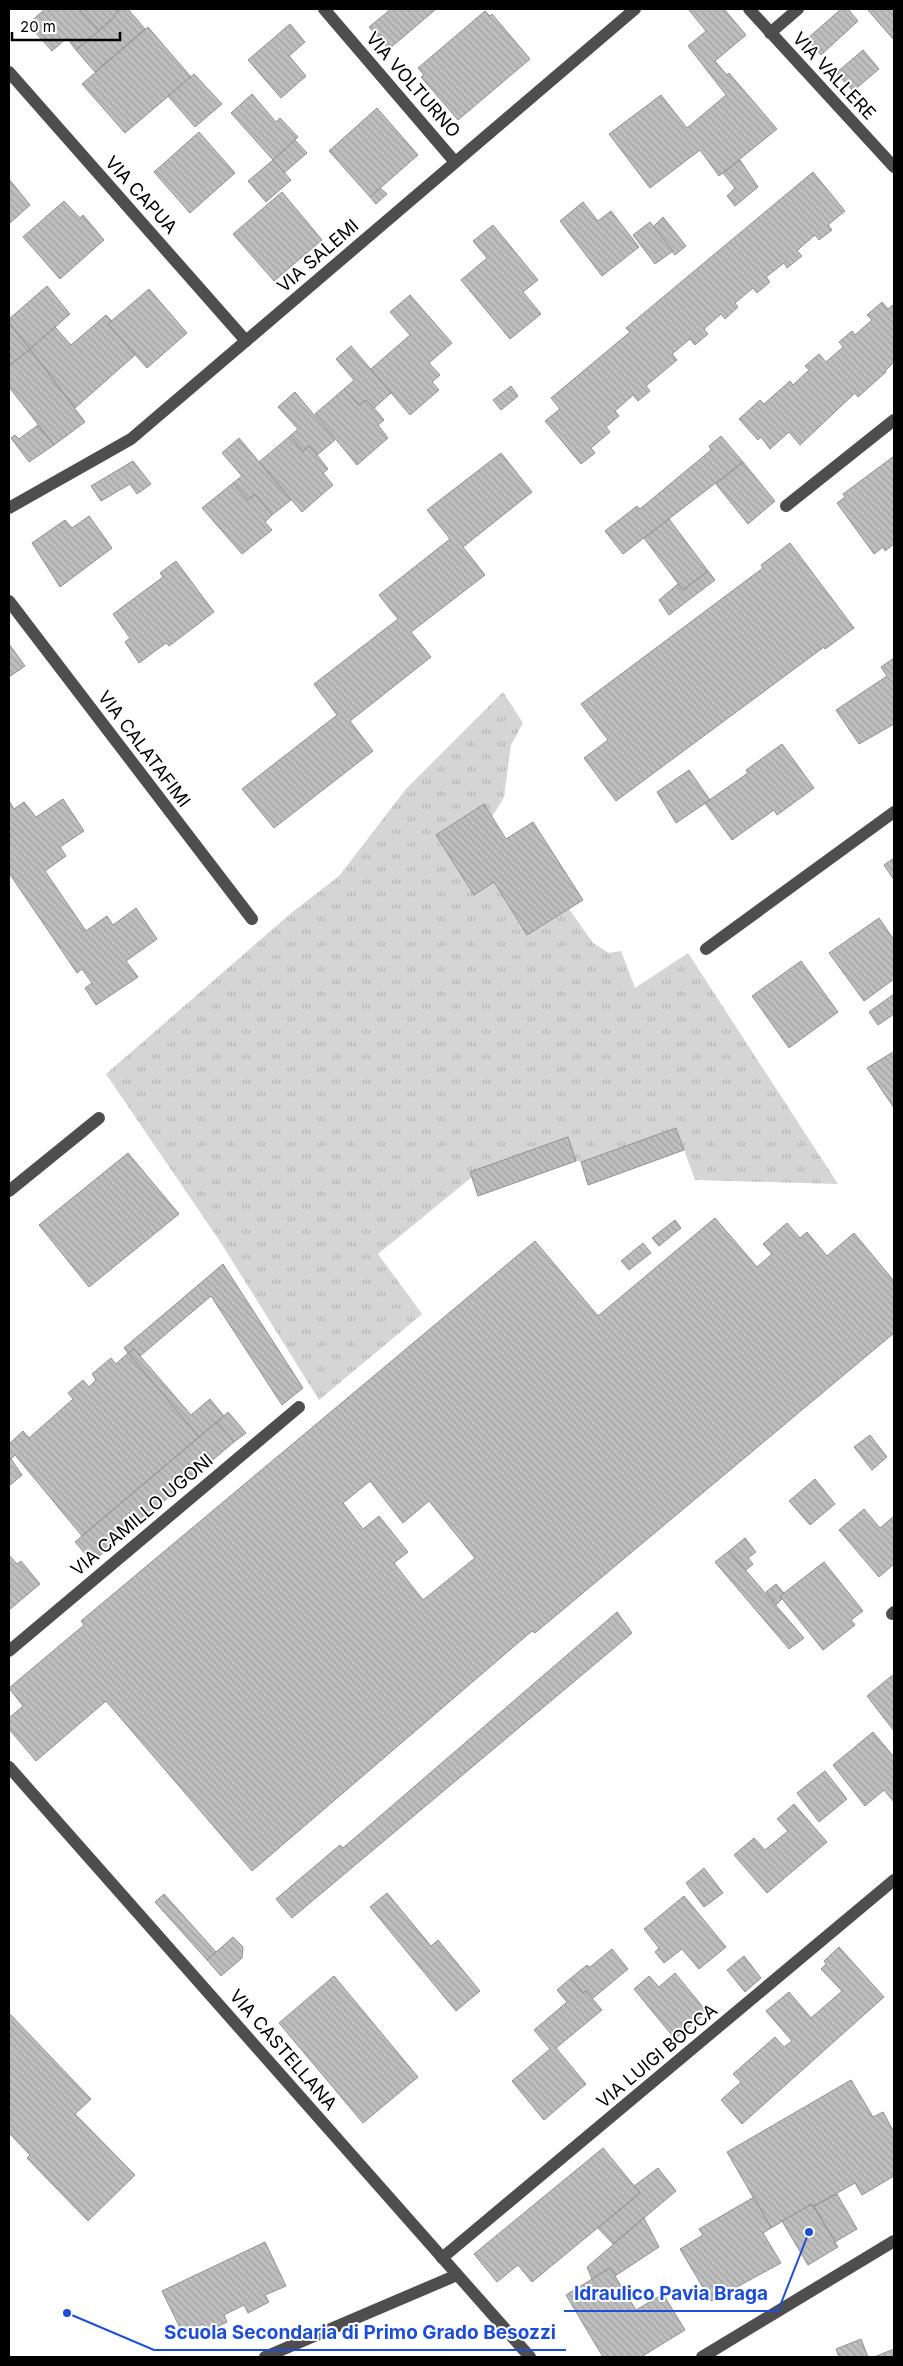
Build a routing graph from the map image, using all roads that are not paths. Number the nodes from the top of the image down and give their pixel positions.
1 (324, 9) edge
2 (636, 9) edge
3 (749, 9) edge
4 (798, 9) edge
5 (770, 32) junction
6 (9, 72) edge
7 (455, 162) junction
8 (894, 167) edge
9 (246, 341) junction
10 (894, 420) edge
11 (786, 506) dead end
12 (9, 508) edge
13 (9, 601) edge
14 (894, 812) edge
15 (252, 919) dead end
16 (706, 949) dead end
17 (98, 1118) dead end
18 (9, 1191) edge
19 (299, 1407) dead end
20 (9, 1651) edge
21 (9, 1767) edge
22 (894, 1880) edge
23 (894, 2241) edge
24 (442, 2258) junction
25 (457, 2276) junction
26 (265, 2357) edge
27 (530, 2357) edge
28 (702, 2357) edge

1 - 7 street, VIA VOLTURNO
2 - 7 street, VIA SALEMI
3 - 5 street, VIA VALLERE
4 - 5 street
5 - 8 street, VIA VALLERE
6 - 9 street, VIA CAPUA
7 - 9 street, VIA SALEMI
9 - 12 street, VIA SALEMI
10 - 11 street
13 - 15 street, VIA CALATAFIMI
14 - 16 street
17 - 18 street
19 - 20 street, VIA CAMILLO UGONI
21 - 24 street, VIA CASTELLANA
22 - 24 street, VIA LUIGI BOCCA
23 - 28 street
24 - 25 street, VIA CASTELLANA
25 - 26 street
25 - 27 street, VIA CASTELLANA

